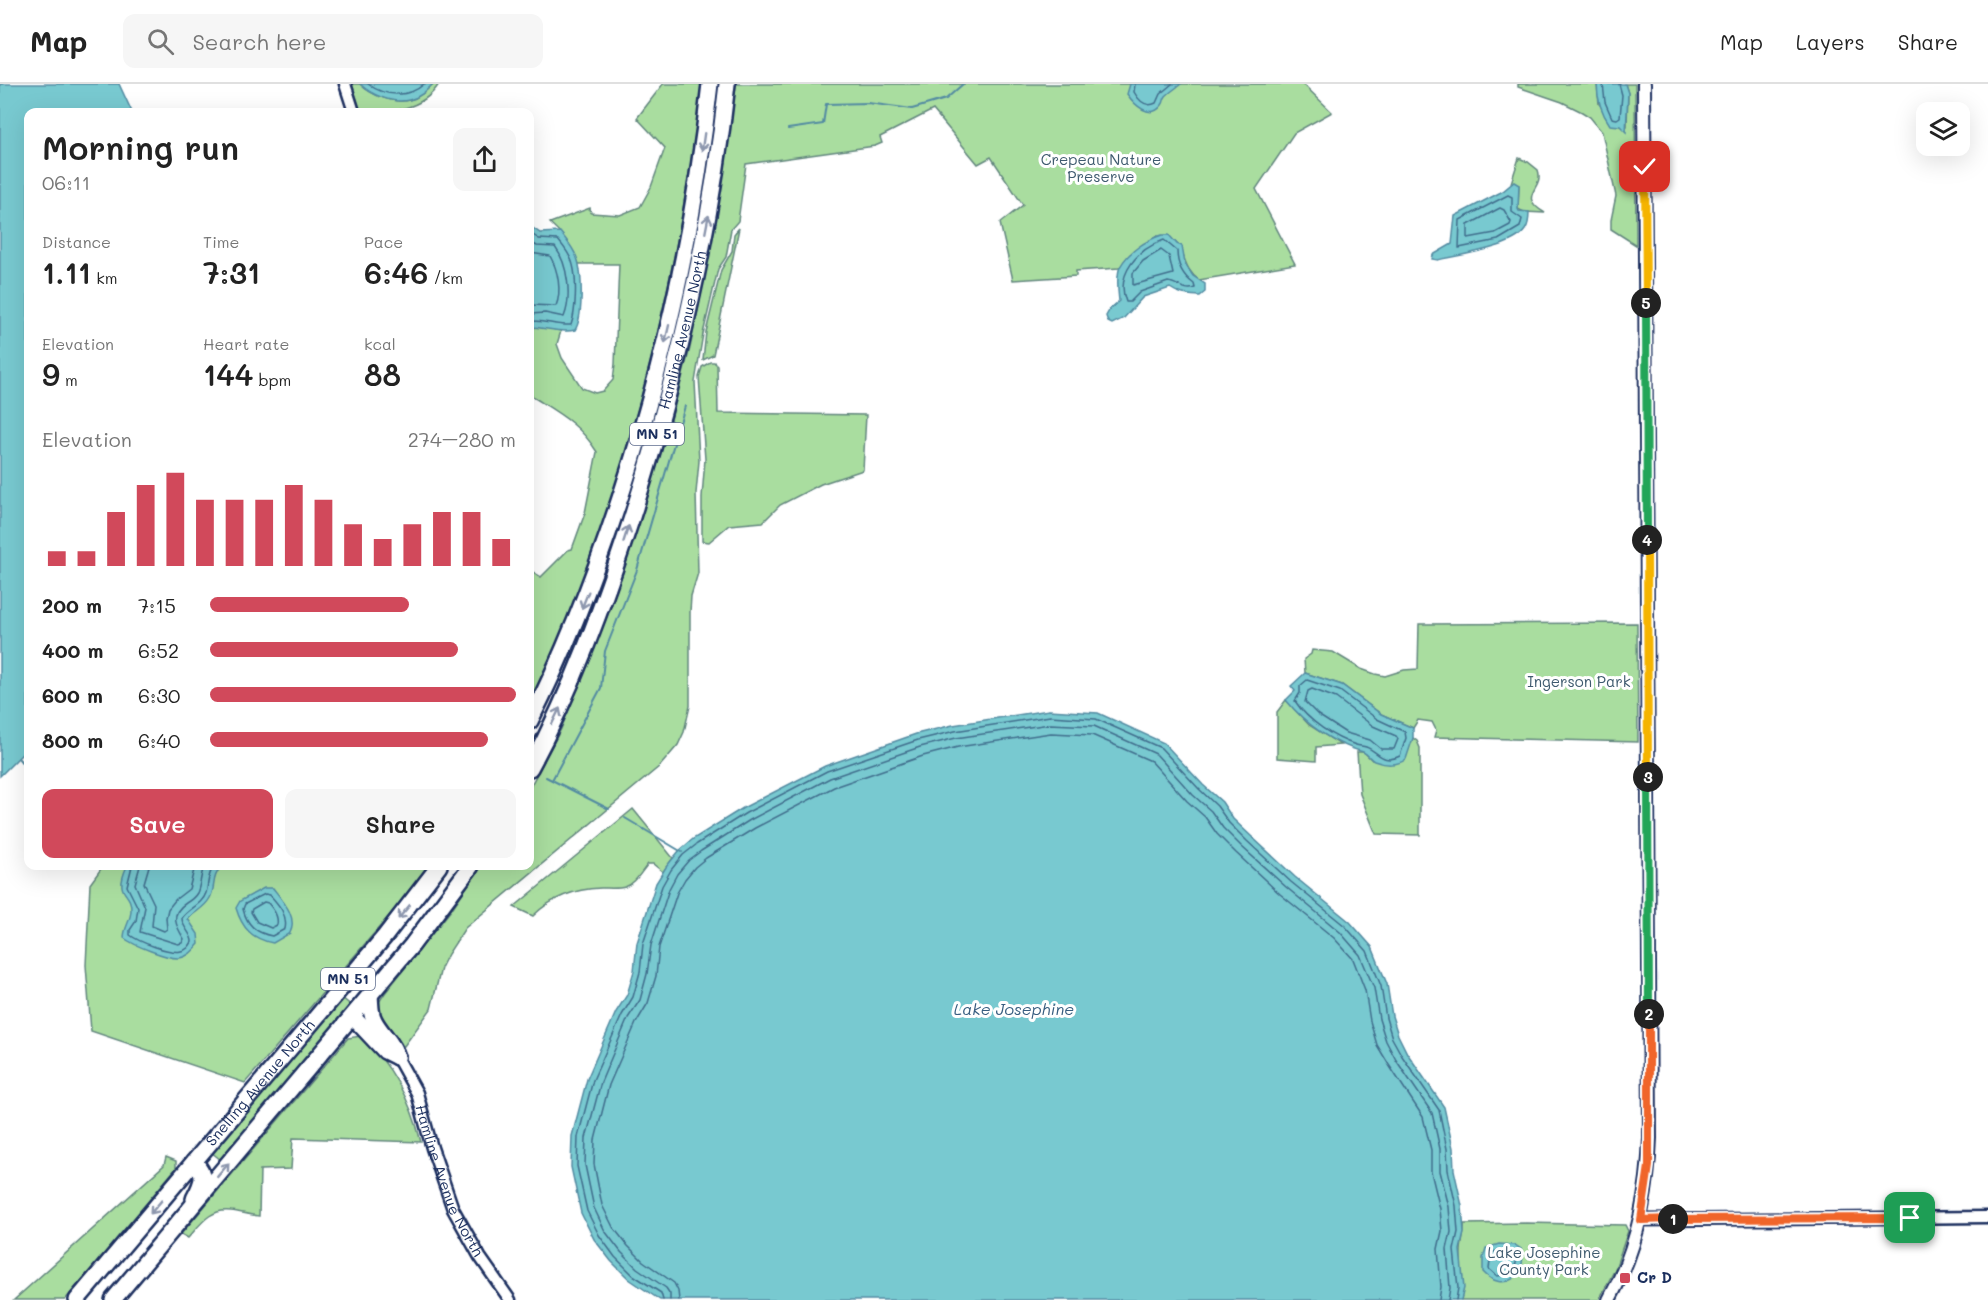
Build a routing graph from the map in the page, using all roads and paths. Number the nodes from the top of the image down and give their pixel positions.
1 (345, 84) edge
2 (710, 84) edge
3 (727, 84) edge
4 (1644, 84) edge
5 (353, 108) edge
6 (534, 713) edge
7 (534, 760) edge
8 (437, 870) edge
9 (468, 870) edge
10 (370, 996) junction
11 (353, 1017) junction
12 (397, 1057) junction
13 (194, 1162) junction
14 (185, 1215) junction
15 (1988, 1217) edge
16 (1641, 1220) junction
17 (76, 1300) edge
18 (113, 1300) edge
19 (510, 1300) edge
20 (1609, 1300) edge

1 - 5 street
2 -> 6 highway, Hamline Avenue North / MN 51
7 -> 3 highway, Hamline Avenue North / MN 51
4 - 16 main road
8 -> 13 highway, Snelling Avenue North / MN 51
9 - 10 highway, MN 51
10 - 11 highway, Snelling Avenue North / MN 51
10 - 12 highway
11 - 12 highway
14 -> 11 highway, Snelling Avenue North / MN 51
12 - 19 street, Hamline Avenue North
13 - 14 highway
13 -> 17 highway, Snelling Avenue North / MN 51
14 - 18 highway, Snelling Avenue North / MN 51
15 - 16 street
16 - 20 main road

